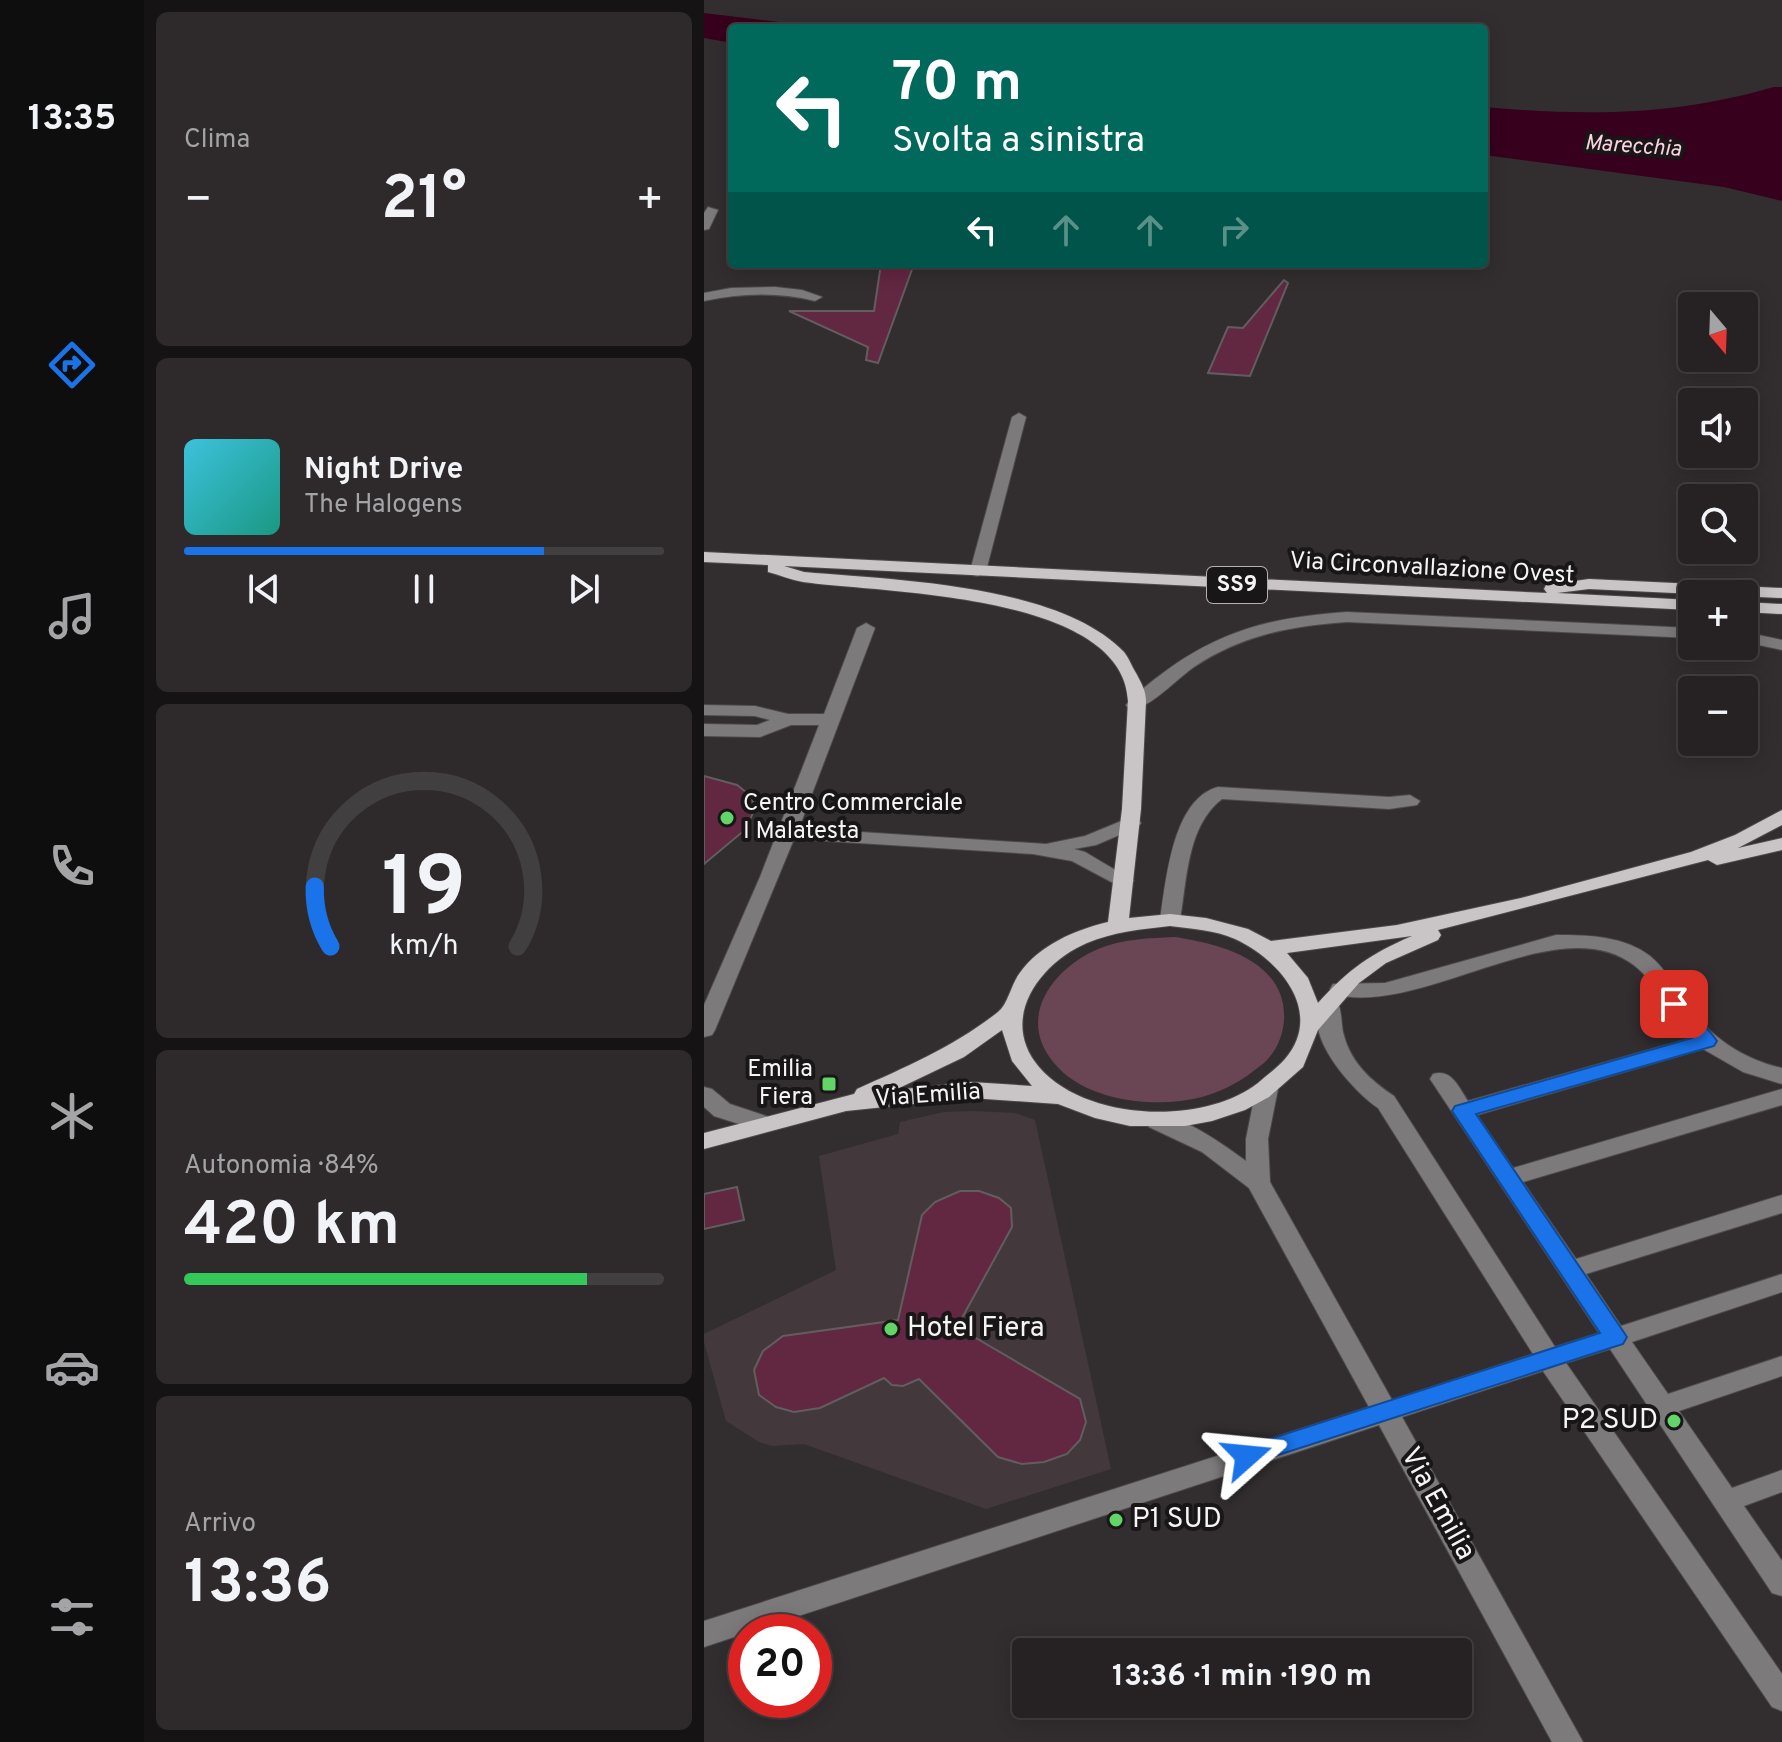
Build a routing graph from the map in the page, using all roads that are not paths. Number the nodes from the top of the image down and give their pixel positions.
1 (712, 210) dead end
2 (704, 226) edge
3 (704, 297) edge
4 (815, 297) dead end
5 (1019, 417) dead end
6 (704, 557) edge
7 (747, 559) junction
8 (978, 571) junction
9 (1782, 593) edge
10 (1497, 597) junction
11 (1678, 604) edge
12 (1758, 608) edge
13 (1782, 609) edge
14 (866, 628) dead end
15 (1678, 632) edge
16 (1758, 640) edge
17 (1782, 645) edge
18 (1135, 705) junction
19 (704, 710) edge
20 (788, 719) junction
21 (829, 720) junction
22 (704, 730) edge
23 (1410, 801) dead end
24 (1782, 816) edge
25 (1131, 823) junction
26 (785, 833) junction
27 (1782, 844) edge
28 (1033, 848) junction
29 (1650, 869) junction
30 (1124, 881) junction
31 (1170, 920) junction
32 (1460, 922) junction
33 (1118, 925) junction
34 (1268, 948) junction
35 (710, 994) edge
36 (1335, 998) junction
37 (1011, 1013) junction
38 (1311, 1025) junction
39 (704, 1030) edge
40 (1707, 1041) junction
41 (1782, 1076) edge
42 (1441, 1079) dead end
43 (1267, 1089) junction
44 (704, 1095) edge
45 (1058, 1096) junction
46 (1782, 1097) edge
47 (846, 1103) junction
48 (1462, 1111) junction
49 (1157, 1121) junction
50 (764, 1124) junction
51 (704, 1141) edge
52 (1508, 1178) junction
53 (1258, 1182) junction
54 (1782, 1204) edge
55 (1570, 1270) junction
56 (1782, 1283) edge
57 (1615, 1337) junction
58 (1549, 1359) junction
59 (1782, 1366) edge
60 (1662, 1406) junction
61 (1385, 1410) junction
62 (1782, 1481) edge
63 (1726, 1501) junction
64 (1782, 1584) edge
65 (704, 1634) edge
66 (1782, 1698) edge
67 (1568, 1742) edge

1 - 2 street
3 - 4 street
5 - 8 street
6 - 7 main road, Via Circonvallazione Ovest / SS9
7 - 8 main road, Via Circonvallazione Ovest / SS9
7 - 18 main road
8 - 10 main road, Via Circonvallazione Ovest / SS9
9 - 10 main road
10 - 11 main road, Via Circonvallazione Ovest / SS9
12 - 13 main road
14 - 21 street
15 - 18 street
16 - 17 street
18 - 25 main road
19 - 20 street
20 - 21 street
20 - 22 street
21 - 26 street
23 - 31 street
24 - 29 main road
25 - 28 street
25 - 30 main road
26 - 28 street
26 - 35 street
27 - 29 main road
28 - 30 street
29 - 32 main road
30 - 33 main road
31 - 33 main road
31 - 34 main road
32 - 34 main road
32 - 36 main road
33 - 37 main road
34 - 38 main road
35 - 39 street
36 - 38 main road
36 - 40 street
36 - 58 street
37 - 45 main road
37 - 47 main road, Via Emilia
38 - 43 main road
40 - 41 street
40 - 48 street
42 - 48 street
43 - 49 main road
43 - 53 street, Via Emilia
44 - 50 street
45 - 47 main road, Via Emilia
45 - 49 main road
46 - 52 street
47 - 50 main road, Via Emilia
48 - 52 street
49 - 53 street, Via Emilia
50 - 51 main road, Via Emilia
52 - 55 street
53 - 61 street, Via Emilia
54 - 55 street
55 - 57 street
56 - 57 street
57 - 58 street
57 - 60 street
58 - 61 street
58 - 66 street
59 - 60 street
60 - 63 street
61 - 65 street
61 - 67 street, Via Emilia
62 - 63 street
63 - 64 street

